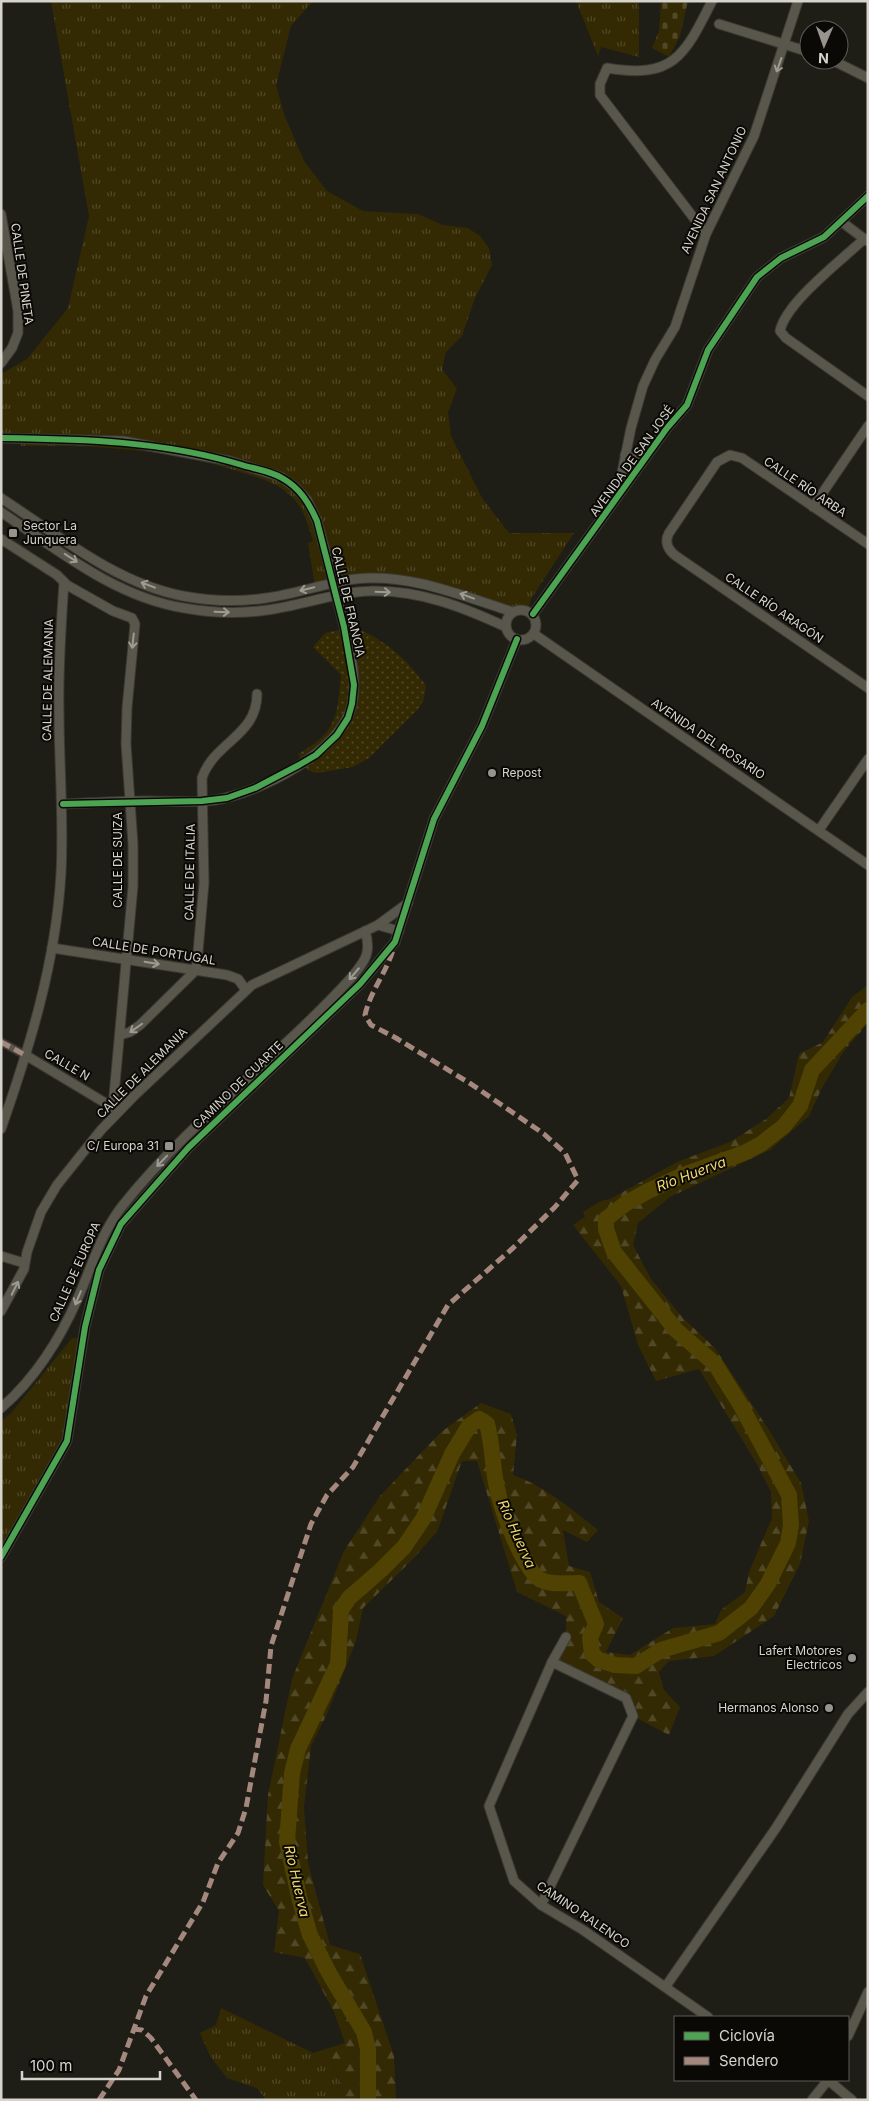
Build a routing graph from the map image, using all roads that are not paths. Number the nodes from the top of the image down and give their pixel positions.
1 (712, 1) edge
2 (798, 1) edge
3 (719, 24) dead end
4 (786, 45) junction
5 (799, 49) edge
6 (849, 68) edge
7 (868, 78) edge
8 (868, 196) edge
9 (1, 214) edge
10 (842, 222) junction
11 (706, 234) junction
12 (866, 240) edge
13 (1, 363) edge
14 (868, 396) edge
15 (868, 426) edge
16 (1, 438) edge
17 (625, 455) junction
18 (642, 463) junction
19 (1, 498) edge
20 (616, 502) junction
21 (813, 507) junction
22 (1, 512) edge
23 (1, 539) edge
24 (868, 544) edge
25 (668, 547) joint
26 (64, 582) junction
27 (513, 612) junction
28 (533, 614) junction
29 (506, 627) junction
30 (534, 634) junction
31 (517, 640) junction
32 (868, 688) edge
33 (257, 694) dead end
34 (868, 759) edge
35 (130, 801) junction
36 (202, 801) junction
37 (63, 804) junction
38 (819, 830) junction
39 (868, 865) edge
40 (408, 903) junction
41 (388, 918) junction
42 (403, 922) junction
43 (378, 925) junction
44 (366, 931) junction
45 (399, 931) junction
46 (52, 948) junction
47 (127, 959) junction
48 (196, 970) junction
49 (246, 990) junction
50 (120, 1035) junction
51 (1, 1042) edge
52 (27, 1056) junction
53 (116, 1109) junction
54 (1, 1129) edge
55 (1, 1256) edge
56 (24, 1263) junction
57 (1, 1311) edge
58 (1, 1408) edge
59 (1, 1557) edge
60 (566, 1636) dead end
61 (552, 1662) junction
62 (868, 1692) edge
63 (541, 1905) junction
64 (666, 1986) junction
65 (868, 1992) edge
66 (707, 2016) edge
67 (849, 2034) edge
68 (827, 2081) edge
69 (829, 2081) edge
70 (812, 2100) edge
71 (852, 2100) edge

1 - 11 street
2 - 4 street, AVENIDA SAN ANTONIO
3 - 4 street
4 - 5 street
4 -> 11 street, AVENIDA SAN ANTONIO
6 - 7 street
8 - 10 street, AVENIDA DE SAN JOSÉ
9 - 13 street, CALLE DE PINETA
10 - 12 street
10 - 18 street, AVENIDA DE SAN JOSÉ
11 - 17 street, AVENIDA SAN ANTONIO
12 - 14 street
15 - 21 street
16 - 36 street, CALLE DE FRANCIA, bridge
17 - 18 street, AVENIDA DE SAN JOSÉ
17 - 20 street, AVENIDA SAN ANTONIO
18 - 20 street, AVENIDA DE SAN JOSÉ
27 -> 19 street
20 - 28 street, AVENIDA DE SAN JOSÉ
21 - 24 street, CALLE RÍO ARBA
21 - 25 street, CALLE RÍO ARBA
22 -> 29 street
23 - 26 street, CALLE DE SUIZA
25 - 32 street, CALLE RÍO ARAGÓN
26 -> 35 street, CALLE DE SUIZA
26 - 37 street, CALLE DE ALEMANIA
27 - 28 street
27 - 29 street
28 - 30 street
29 - 31 street
30 - 31 street
30 - 38 street, AVENIDA DEL ROSARIO
31 - 40 street, CAMINO DE CUARTE
33 - 36 street, CALLE DE ITALIA
34 - 38 street
35 - 36 street, CALLE DE FRANCIA
35 - 37 street, CALLE DE FRANCIA
35 - 47 street, CALLE DE SUIZA
36 - 48 street, CALLE DE ITALIA
37 - 46 street, CALLE DE ALEMANIA
38 - 39 street, AVENIDA DEL ROSARIO
40 - 41 street, CALLE DE ALEMANIA
40 - 42 street, CAMINO DE CUARTE
41 - 42 street
41 - 43 street, CALLE DE ALEMANIA
42 - 45 street, CAMINO DE CUARTE
43 - 44 street, CALLE DE ALEMANIA
43 - 45 street
44 - 49 street, CALLE DE ALEMANIA
44 -> 58 street, CALLE DE EUROPA
45 - 59 street, CAMINO DE CUARTE
46 - 47 street, CALLE DE PORTUGAL
46 - 52 street, CALLE DE ALEMANIA
47 -> 48 street, CALLE DE PORTUGAL
47 - 50 street, CALLE DE SUIZA
48 - 49 street, CALLE DE PORTUGAL
48 -> 50 street
49 - 53 street, CALLE DE ALEMANIA
50 - 53 street, CALLE DE SUIZA
51 - 52 street, CALLE N
52 - 53 street, CALLE N
52 - 54 street, CALLE DE ALEMANIA
53 - 56 street, CALLE DE ALEMANIA
55 - 56 street
57 -> 56 street, CALLE DE ALEMANIA
60 - 61 street, CAMINO RALENCO
61 - 63 street, CAMINO RALENCO
61 - 63 street
62 - 64 street
63 - 64 street, CAMINO RALENCO
64 - 66 street, CAMINO RALENCO
65 - 67 street
68 - 70 street
69 - 71 street

